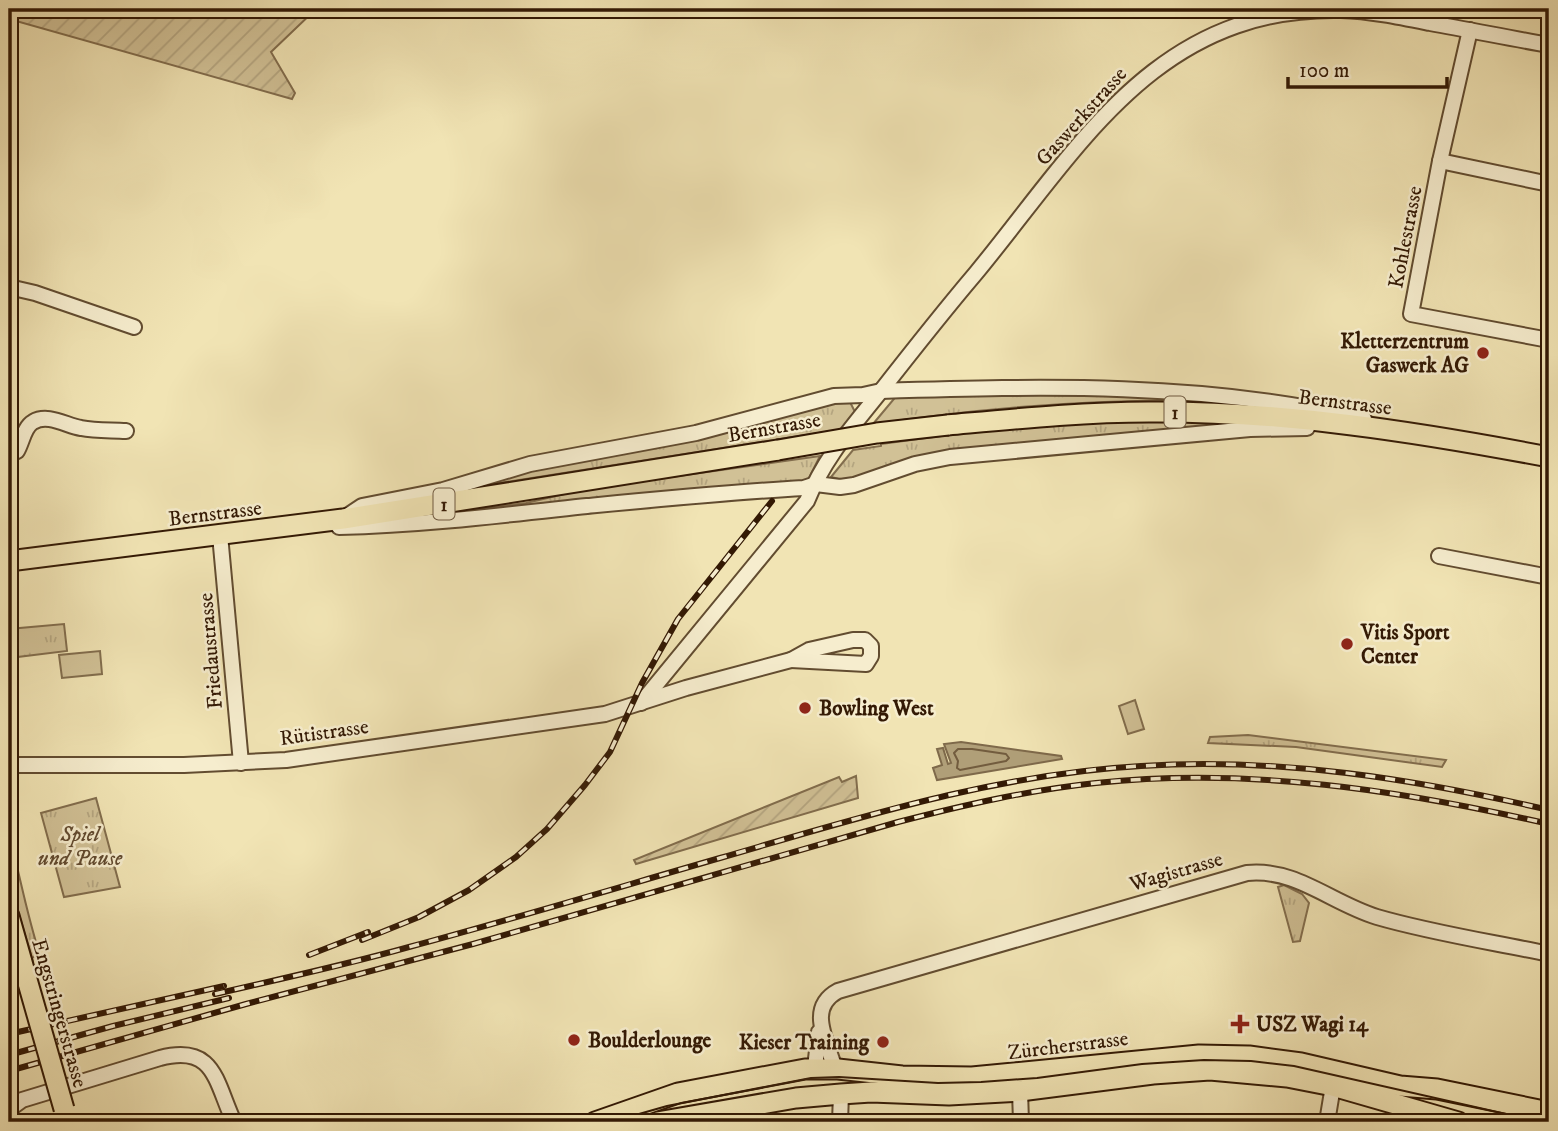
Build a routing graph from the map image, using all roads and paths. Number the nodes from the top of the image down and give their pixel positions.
1 (1470, 30) junction
2 (1549, 45) edge
3 (1440, 161) junction
4 (1549, 184) edge
5 (9, 287) edge
6 (134, 327) dead end
7 (1549, 340) edge
8 (906, 358) junction
9 (925, 390) junction
10 (881, 391) junction
11 (126, 431) dead end
12 (1401, 433) junction
13 (1444, 438) junction
14 (9, 455) edge
15 (1549, 457) edge
16 (816, 484) junction
17 (343, 519) junction
18 (288, 527) junction
19 (220, 536) junction
20 (1439, 556) dead end
21 (9, 561) edge
22 (1549, 577) edge
23 (791, 660) junction
24 (641, 703) junction
25 (241, 762) junction
26 (9, 765) edge
27 (9, 916) edge
28 (1549, 954) edge
29 (820, 1013) junction
30 (815, 1068) junction
31 (838, 1069) junction
32 (1333, 1086) junction
33 (1020, 1091) junction
34 (841, 1094) junction
35 (1549, 1111) edge
36 (66, 1116) edge
37 (9, 1122) edge
38 (234, 1122) edge
39 (595, 1122) edge
40 (657, 1122) edge
41 (840, 1122) edge
42 (1021, 1122) edge
43 (1327, 1122) edge
44 (1458, 1122) edge
45 (1546, 1122) edge

1 - 2 street, Gaswerkstrasse
1 - 3 street, Kohlestrasse
1 - 8 street, Gaswerkstrasse
3 - 4 street
3 - 7 street, Kohlestrasse
5 - 6 street
8 - 9 street
8 - 10 street, Gaswerkstrasse
9 - 10 street
9 - 13 street
10 - 16 street, Gaswerkstrasse
10 - 17 street
11 - 14 street
12 - 13 main road, Bernstrasse / 1
12 - 16 street
12 - 17 main road, Bernstrasse / 1, bridge
13 - 15 main road, Bernstrasse / 1
16 - 18 street
16 - 24 street
17 - 18 main road, Bernstrasse / 1
18 - 19 main road, Bernstrasse / 1
19 - 21 main road, Bernstrasse / 1
19 - 25 street, Friedaustrasse
20 - 22 street
23 - 23 street
23 - 24 street, Rütistrasse
24 - 25 street, Rütistrasse
25 - 26 street, Rütistrasse
27 - 36 main road, Engstringerstrasse, bridge
28 - 29 street, Wagistrasse
29 - 30 street
29 - 31 street
30 - 31 main road, Zürcherstrasse
30 - 39 main road, Zürcherstrasse
31 - 34 main road
31 - 35 main road, Zürcherstrasse
32 - 33 main road, Zürcherstrasse
32 - 43 street
32 - 44 main road, Zürcherstrasse
33 - 34 main road, Zürcherstrasse
33 - 42 street
34 - 40 main road, Zürcherstrasse
34 - 41 street
35 - 45 main road
37 - 38 street

